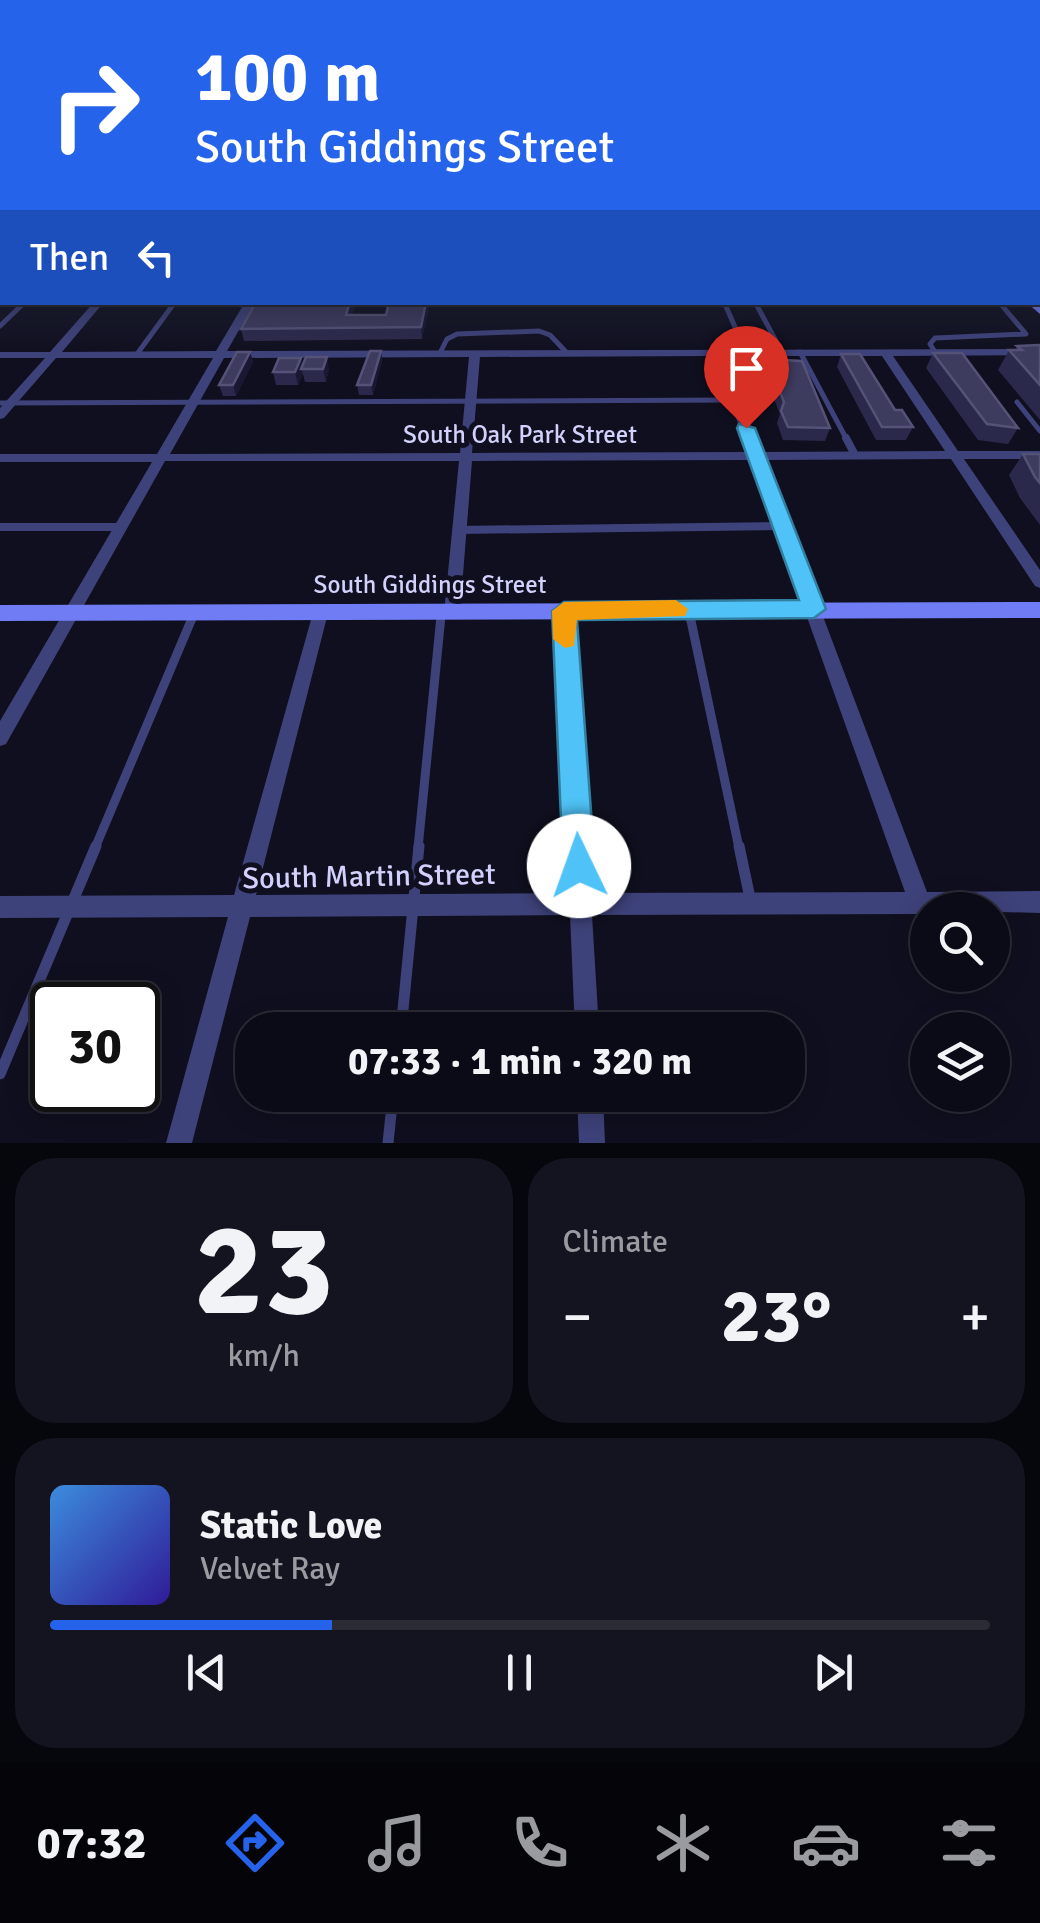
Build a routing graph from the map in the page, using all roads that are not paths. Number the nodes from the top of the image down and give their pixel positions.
1 (22, 305) edge
2 (97, 305) edge
3 (173, 305) edge
4 (248, 305) edge
5 (725, 305) edge
6 (757, 305) edge
7 (1001, 305) edge
8 (0, 326) edge
9 (718, 352) junction
10 (746, 352) junction
11 (782, 352) junction
12 (800, 352) junction
13 (886, 352) junction
14 (935, 352) junction
15 (1040, 352) edge
16 (220, 353) junction
17 (440, 353) junction
18 (475, 353) junction
19 (567, 353) junction
20 (137, 354) junction
21 (0, 355) edge
22 (55, 355) junction
23 (735, 400) junction
24 (470, 401) junction
25 (193, 402) junction
26 (1016, 402) dead end
27 (5, 403) edge
28 (0, 414) edge
29 (1040, 430) edge
30 (1040, 454) edge
31 (855, 455) junction
32 (464, 456) junction
33 (756, 456) junction
34 (955, 456) junction
35 (0, 458) edge
36 (161, 458) junction
37 (122, 526) junction
38 (783, 526) junction
39 (0, 528) edge
40 (458, 530) junction
41 (1040, 582) edge
42 (688, 609) junction
43 (814, 609) junction
44 (1040, 610) edge
45 (564, 611) junction
46 (74, 612) junction
47 (195, 612) junction
48 (320, 612) junction
49 (446, 612) junction
50 (0, 613) edge
51 (0, 738) edge
52 (916, 892) edge
53 (581, 902) junction
54 (751, 902) junction
55 (1010, 902) edge
56 (1040, 902) edge
57 (910, 903) edge
58 (415, 905) junction
59 (0, 907) edge
60 (70, 907) junction
61 (244, 908) junction
62 (403, 1012) edge
63 (586, 1012) edge
64 (0, 1074) edge
65 (391, 1112) edge
66 (591, 1112) edge
67 (179, 1143) edge
68 (388, 1143) edge
69 (592, 1143) edge

1 - 8 lane
2 - 22 street
3 - 20 lane
4 - 16 street
5 - 10 lane
6 - 11 lane
7 - 14 lane
9 - 10 street
9 - 19 street
9 - 23 street
10 - 11 street
11 - 12 street
12 - 13 street
12 - 31 lane
13 - 14 street
13 - 34 street
14 - 15 street
16 - 17 street
16 - 20 street
16 - 25 street
17 - 18 street
17 - 19 lane
18 - 19 street
18 - 24 street
20 - 22 street
21 - 22 street
22 - 27 street
23 - 24 lane
23 - 33 street
24 - 25 lane
24 - 32 street
25 - 27 lane
25 - 36 street
26 - 29 lane
27 - 28 street
30 - 34 street, South Oak Park Street
31 - 33 street, South Oak Park Street
31 - 34 street, South Oak Park Street
32 - 33 street, South Oak Park Street
32 - 36 street, South Oak Park Street
32 - 40 street
33 - 38 street
34 - 41 street
35 - 36 street, South Oak Park Street
36 - 37 street
37 - 39 lane
37 - 46 street
38 - 40 lane
38 - 43 street
40 - 49 street
42 - 43 street, South Giddings Street
42 - 45 street, South Giddings Street
42 - 54 lane
43 - 44 street, South Giddings Street
43 - 52 street
45 - 49 street, South Giddings Street
45 - 53 street
46 - 47 street, South Giddings Street
46 - 50 street, South Giddings Street
46 - 51 street
47 - 48 street, South Giddings Street
47 - 60 lane
48 - 49 street, South Giddings Street
48 - 61 street
49 - 58 lane
53 - 54 street, South Martin Street
53 - 58 street, South Martin Street
53 - 63 street
54 - 57 street, South Martin Street
55 - 56 street, South Martin Street
58 - 61 street, South Martin Street
58 - 62 lane
59 - 60 street, South Martin Street
60 - 61 street, South Martin Street
60 - 64 lane
61 - 67 street
65 - 68 lane
66 - 69 street

